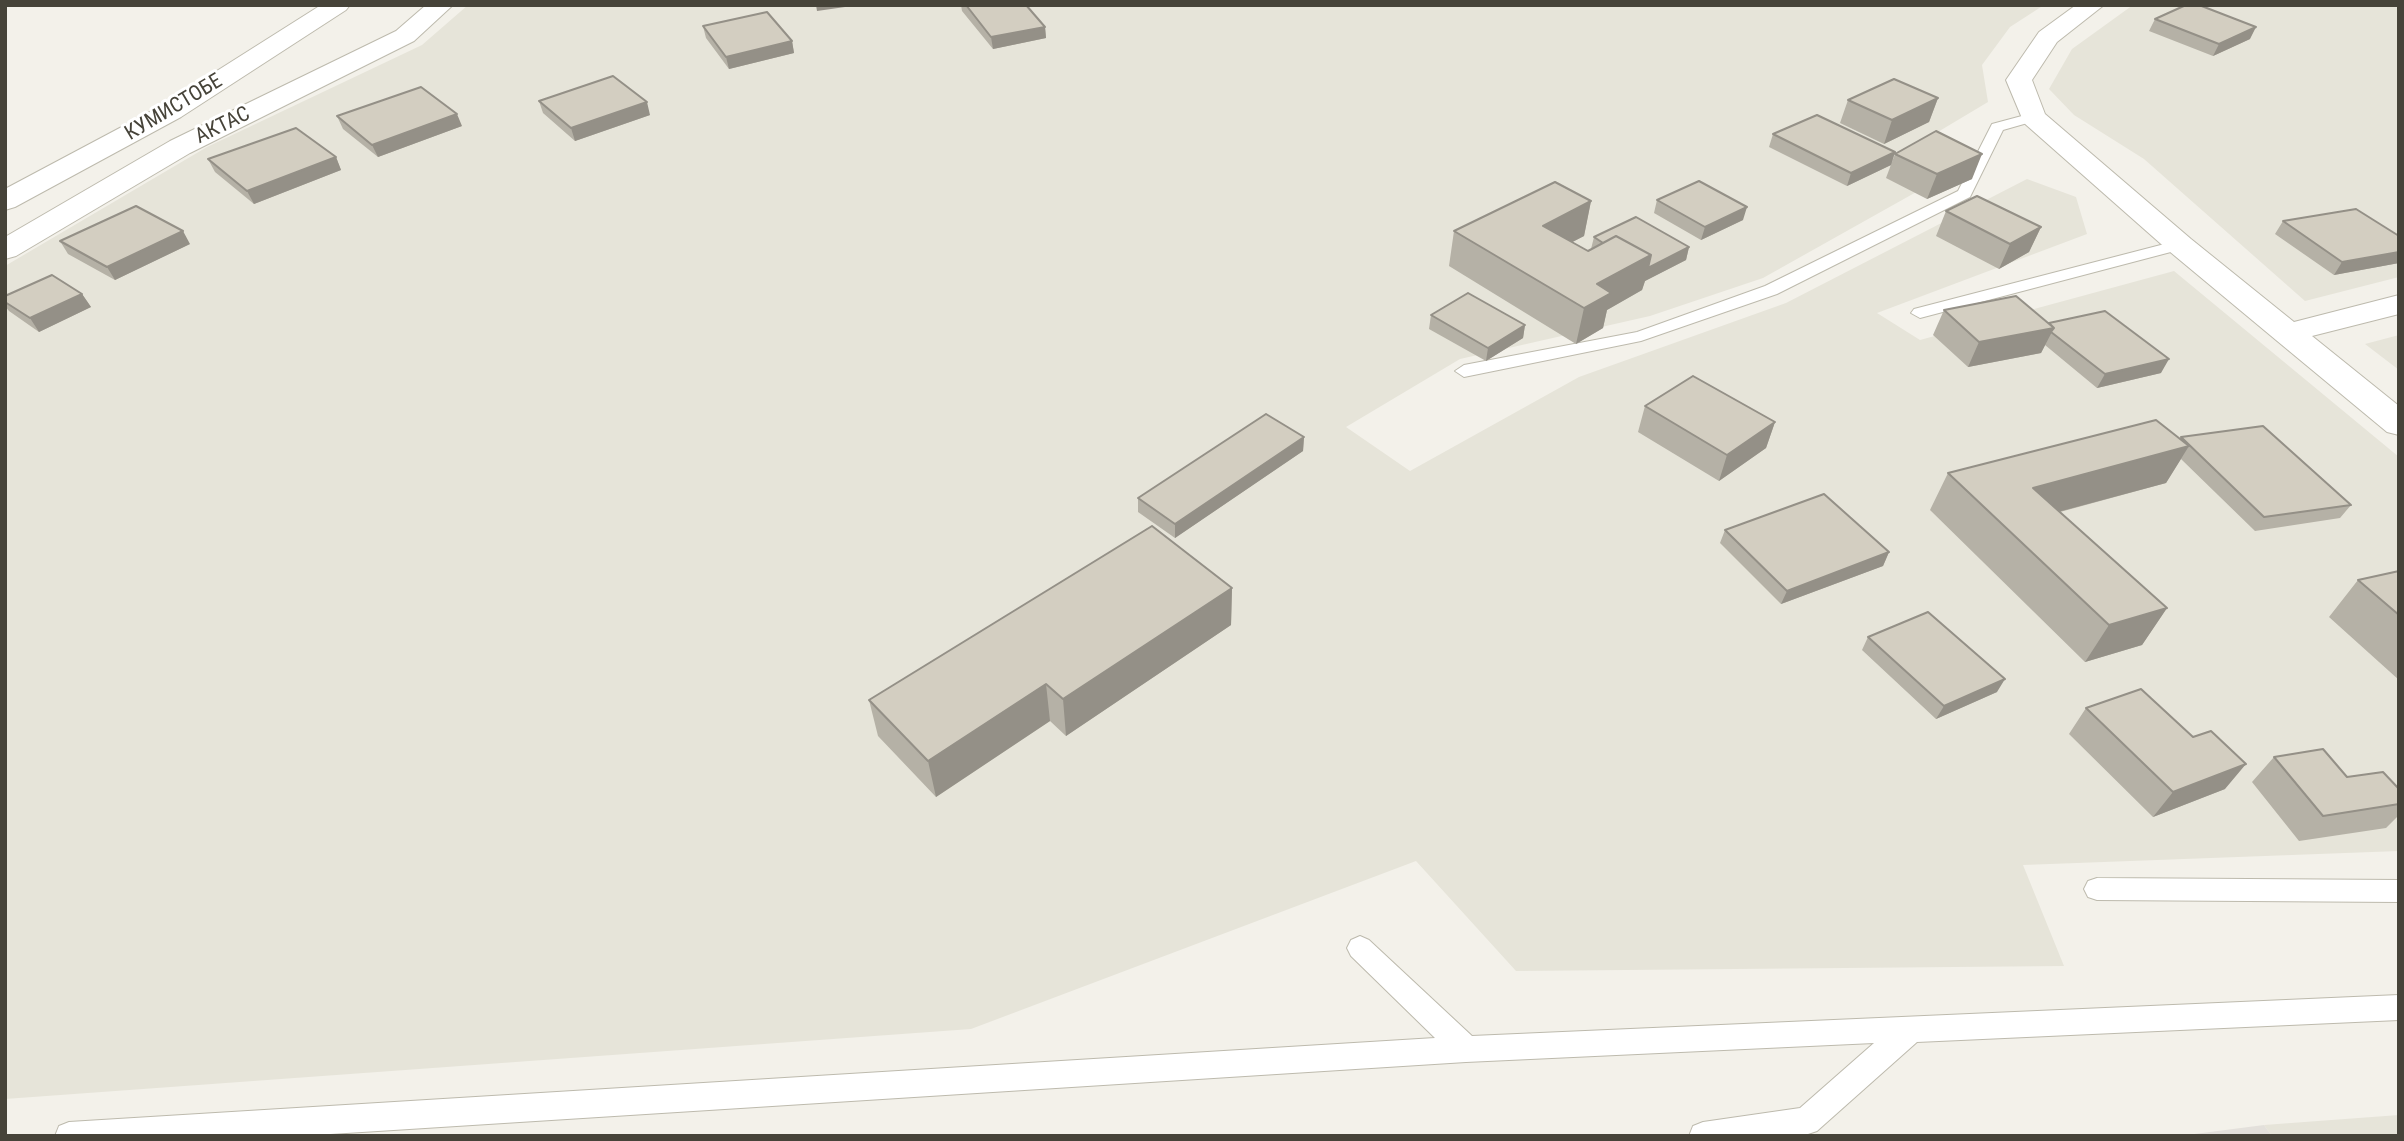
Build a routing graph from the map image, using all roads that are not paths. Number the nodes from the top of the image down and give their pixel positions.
1 (338, 5) edge
2 (440, 5) edge
3 (2092, 5) edge
4 (2033, 117) junction
5 (5, 201) edge
6 (2180, 245) junction
7 (5, 250) edge
8 (2399, 304) edge
9 (1920, 313) dead end
10 (2287, 333) junction
11 (1465, 372) dead end
12 (2399, 424) edge
13 (2097, 889) dead end
14 (2399, 891) edge
15 (1360, 947) dead end
16 (2399, 1007) edge
17 (1912, 1028) junction
18 (1466, 1049) junction
19 (69, 1136) edge
20 (1703, 1136) edge

1 - 5 street, КУМИСТОБЕ
2 - 7 street, АКТАС
3 - 4 street
4 - 6 street
4 - 11 lane
6 - 9 lane
6 - 10 street
8 - 10 street
10 - 12 street
13 - 14 lane
15 - 18 lane
16 - 17 lane
17 - 18 lane
17 - 20 lane
18 - 19 lane

